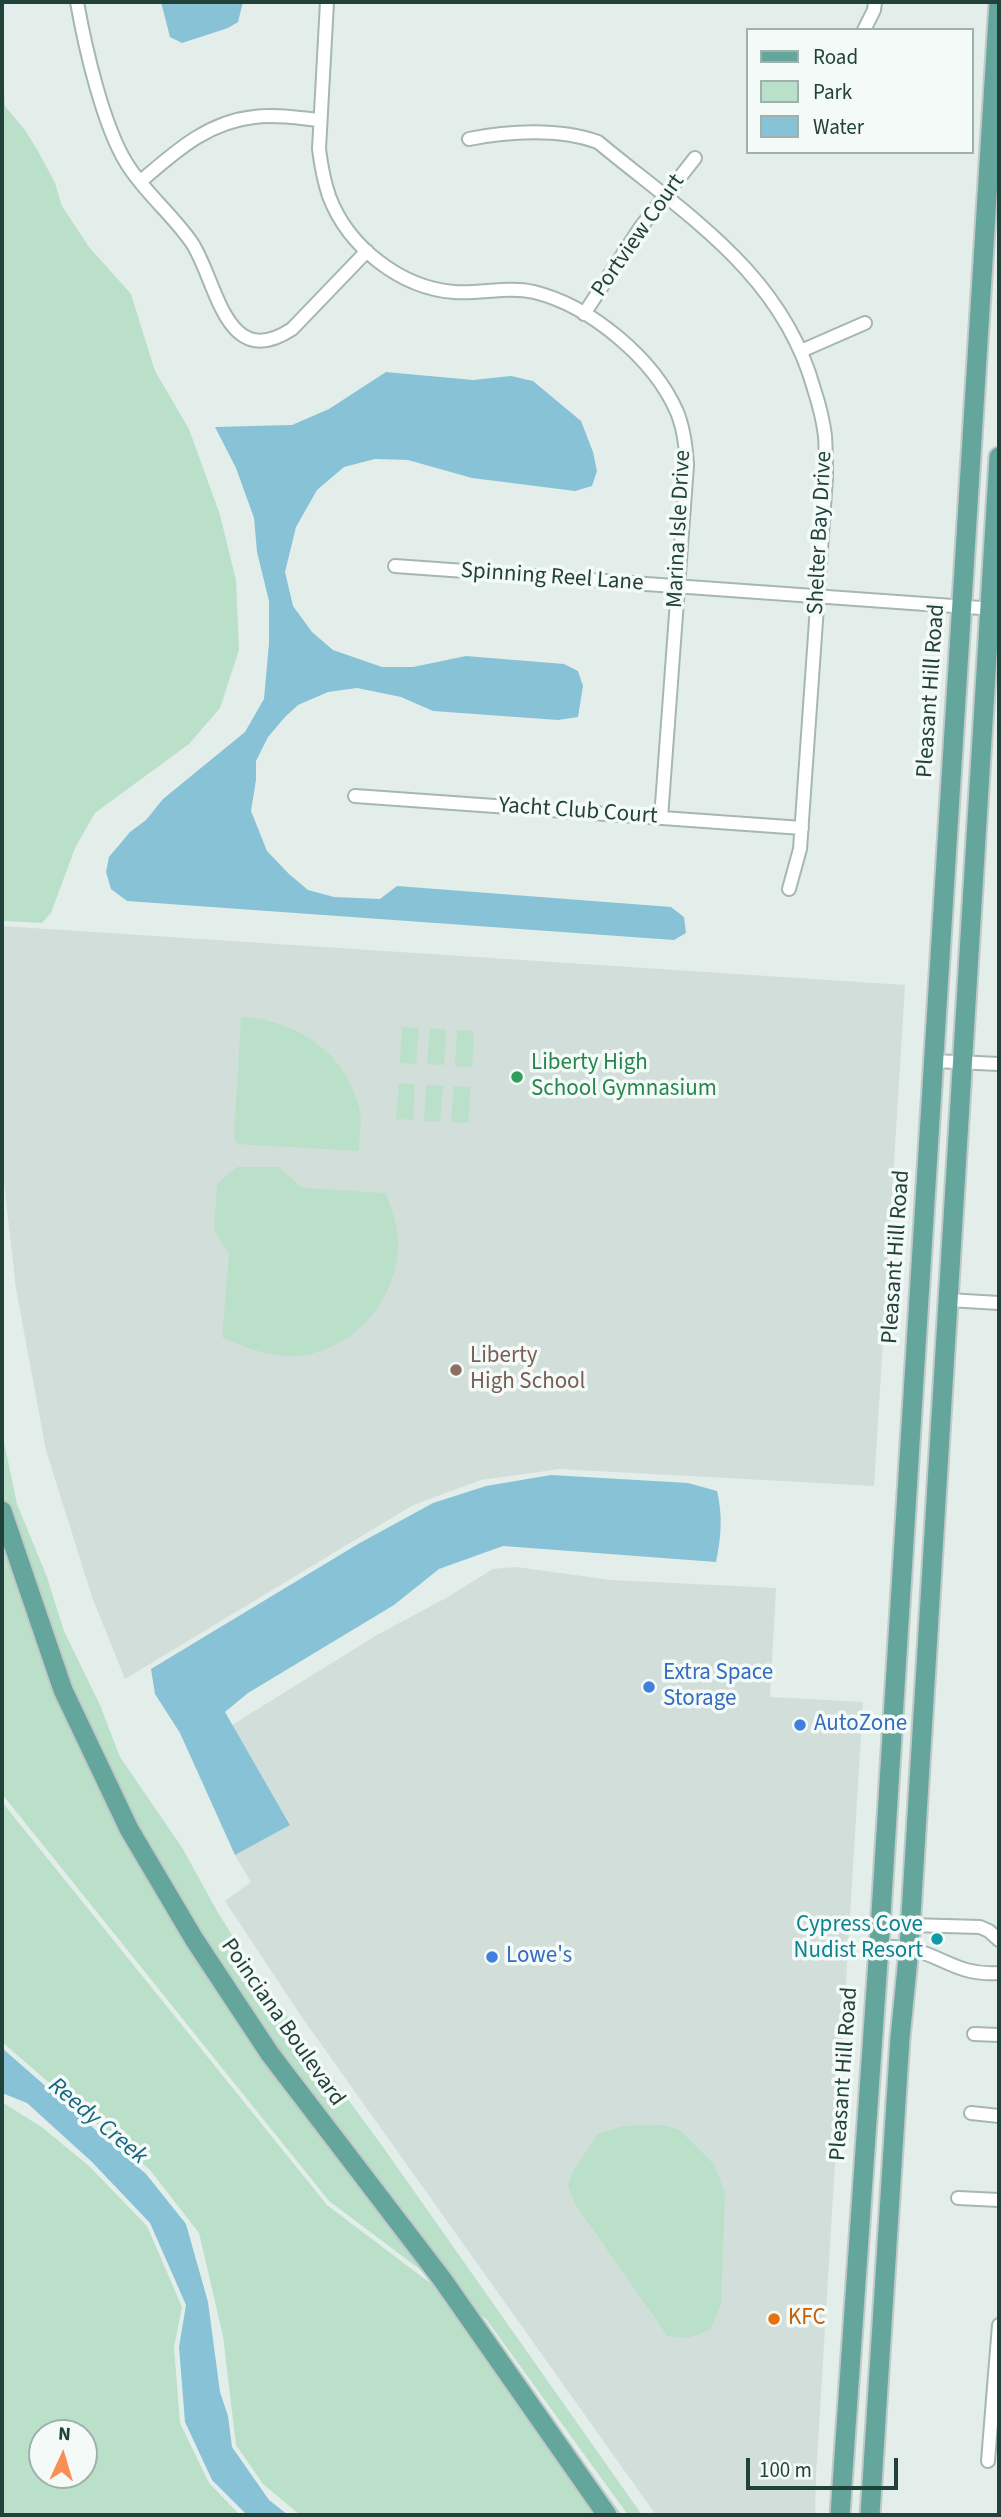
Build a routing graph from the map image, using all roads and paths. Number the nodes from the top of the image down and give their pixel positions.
1 (77, 2) edge
2 (327, 2) edge
3 (874, 2) edge
4 (999, 2) edge
5 (865, 28) edge
6 (320, 120) junction
7 (469, 139) dead end
8 (994, 153) edge
9 (695, 158) dead end
10 (141, 181) junction
11 (665, 197) junction
12 (367, 251) junction
13 (584, 314) junction
14 (864, 323) dead end
15 (801, 351) junction
16 (999, 457) edge
17 (395, 566) dead end
18 (679, 587) junction
19 (818, 597) junction
20 (961, 608) junction
21 (995, 609) edge
22 (355, 796) dead end
23 (661, 818) junction
24 (802, 828) junction
25 (789, 889) dead end
26 (933, 1061) junction
27 (962, 1063) junction
28 (999, 1064) edge
29 (922, 1247) junction
30 (948, 1300) junction
31 (999, 1303) edge
32 (2, 1511) edge
33 (910, 1925) junction
34 (879, 1936) junction
35 (999, 1940) edge
36 (909, 1948) junction
37 (999, 1961) edge
38 (995, 1973) edge
39 (974, 2034) dead end
40 (999, 2035) edge
41 (971, 2113) dead end
42 (999, 2116) edge
43 (958, 2198) dead end
44 (999, 2200) edge
45 (999, 2325) edge
46 (988, 2461) dead end
47 (607, 2515) edge
48 (840, 2515) edge
49 (870, 2515) edge

1 - 10 street
2 - 6 street, Marina Isle Drive
3 - 5 street
4 - 8 main road, Pleasant Hill Road
6 - 10 street
6 - 12 street, Marina Isle Drive
7 - 11 street, Shelter Bay Drive
8 - 20 main road, Pleasant Hill Road
9 - 11 street, Portview Court
10 - 12 street
11 - 13 street, Portview Court
11 - 15 street, Shelter Bay Drive
12 - 13 street, Marina Isle Drive
13 - 18 street, Marina Isle Drive
14 - 15 street
15 - 19 street, Shelter Bay Drive
16 - 21 main road
17 - 18 street, Spinning Reel Lane
18 - 19 street, Spinning Reel Lane
18 - 23 street, Marina Isle Drive
19 - 20 street, Spinning Reel Lane
19 - 24 street, Shelter Bay Drive
20 - 21 street, Spinning Reel Lane
20 - 26 main road, Pleasant Hill Road
21 - 27 main road
22 - 23 street, Yacht Club Court
23 - 24 street, Yacht Club Court
24 - 25 street, Shelter Bay Drive
26 - 27 street
26 - 29 main road, Pleasant Hill Road
27 - 28 street
27 - 30 main road
29 - 30 main road
29 - 34 main road, Pleasant Hill Road
30 - 31 street
30 - 33 main road
32 - 47 main road, Poinciana Boulevard
33 - 34 street
33 - 35 street
33 - 36 main road
34 - 36 street
34 - 48 main road, Pleasant Hill Road
36 - 38 street
36 - 49 main road
37 - 38 street
39 - 40 street
41 - 42 street
43 - 44 street
45 - 46 street

